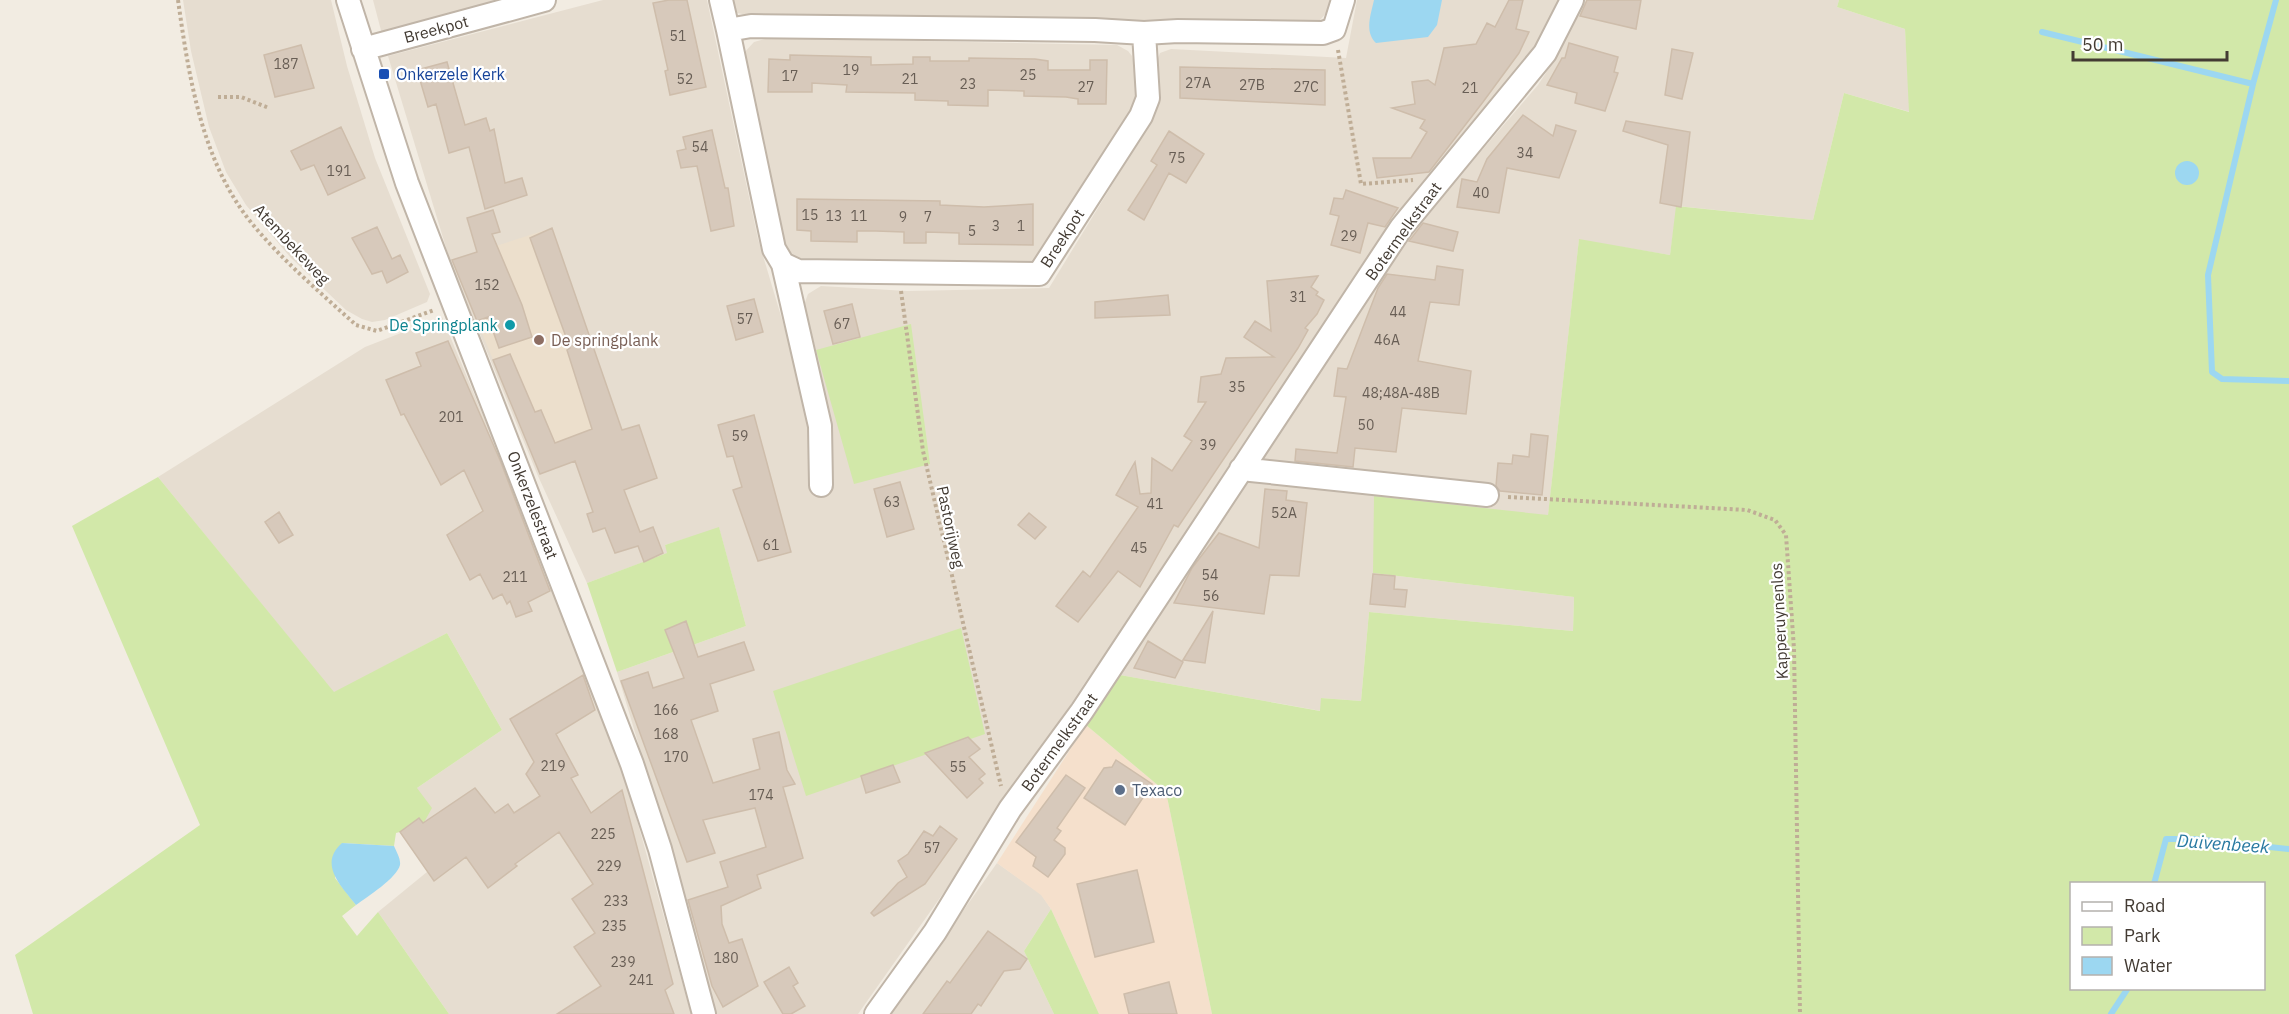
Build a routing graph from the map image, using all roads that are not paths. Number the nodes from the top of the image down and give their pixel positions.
1 (348, 0) edge
2 (544, 0) edge
3 (721, 0) edge
4 (1343, 0) edge
5 (1572, 0) edge
6 (728, 30) junction
7 (1144, 33) junction
8 (363, 48) junction
9 (783, 264) junction
10 (1241, 469) junction
11 (821, 485) dead end
12 (1487, 495) road end
13 (704, 1014) edge
14 (876, 1014) edge

1 - 8 street, Onkerzelestraat
2 - 8 street, Breekpot
3 - 6 street
4 - 7 street
5 - 10 street, Botermelkstraat
6 - 7 street
6 - 9 street
7 - 9 street, Breekpot
8 - 13 street, Onkerzelestraat
9 - 11 street
10 - 12 street
10 - 14 street, Botermelkstraat

